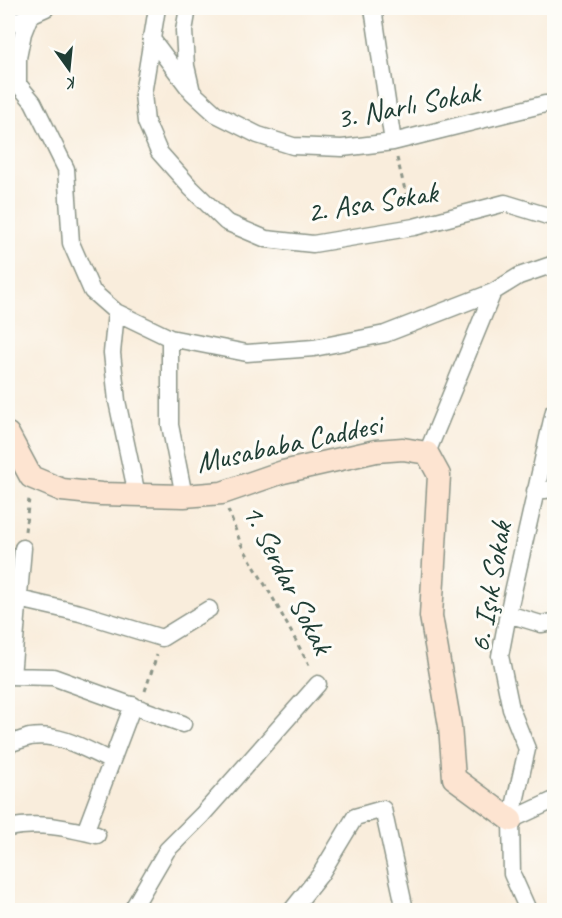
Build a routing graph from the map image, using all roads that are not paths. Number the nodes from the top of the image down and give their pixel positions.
1 (157, 8) edge
2 (188, 8) edge
3 (373, 8) edge
4 (37, 9) edge
5 (8, 25) edge
6 (151, 38) junction
7 (13, 81) edge
8 (192, 92) junction
9 (555, 104) edge
10 (393, 142) junction
11 (553, 214) edge
12 (555, 264) edge
13 (494, 292) junction
14 (116, 312) junction
15 (170, 338) junction
16 (555, 411) edge
17 (8, 434) edge
18 (427, 453) junction
19 (555, 489) edge
20 (536, 491) junction
21 (137, 495) junction
22 (184, 496) junction
23 (18, 553) edge
24 (19, 599) junction
25 (209, 609) dead end
26 (508, 614) junction
27 (555, 622) edge
28 (10, 676) edge
29 (318, 684) road end
30 (136, 706) junction
31 (183, 724) dead end
32 (8, 744) edge
33 (111, 761) junction
34 (555, 800) edge
35 (511, 820) junction
36 (8, 828) edge
37 (132, 910) edge
38 (292, 910) edge
39 (405, 910) edge
40 (528, 910) edge

1 - 6 street, 2. Asa Sokak
2 - 8 street
3 - 10 street
4 - 5 street
4 - 7 street
6 - 8 street, 3. Narlı Sokak
6 - 11 street, 2. Asa Sokak
7 - 14 street
8 - 10 street, 3. Narlı Sokak
9 - 10 street, 3. Narlı Sokak
12 - 13 street
13 - 15 street
13 - 18 street
14 - 15 street
14 - 21 street
15 - 22 street
16 - 20 street, 6. Işık Sokak
17 - 21 main road, Musababa Caddesi
18 - 22 main road, Musababa Caddesi
18 - 35 main road, Musababa Caddesi
19 - 20 street
20 - 26 street, 6. Işık Sokak
21 - 22 main road, Musababa Caddesi
23 - 24 street
24 - 25 street
24 - 28 street
26 - 27 street
26 - 35 street, 6. Işık Sokak
28 - 30 street
29 - 37 street
30 - 31 street
30 - 33 street
32 - 33 street
33 - 36 street
34 - 35 street
35 - 40 street, 6. Işık Sokak
38 - 39 street

